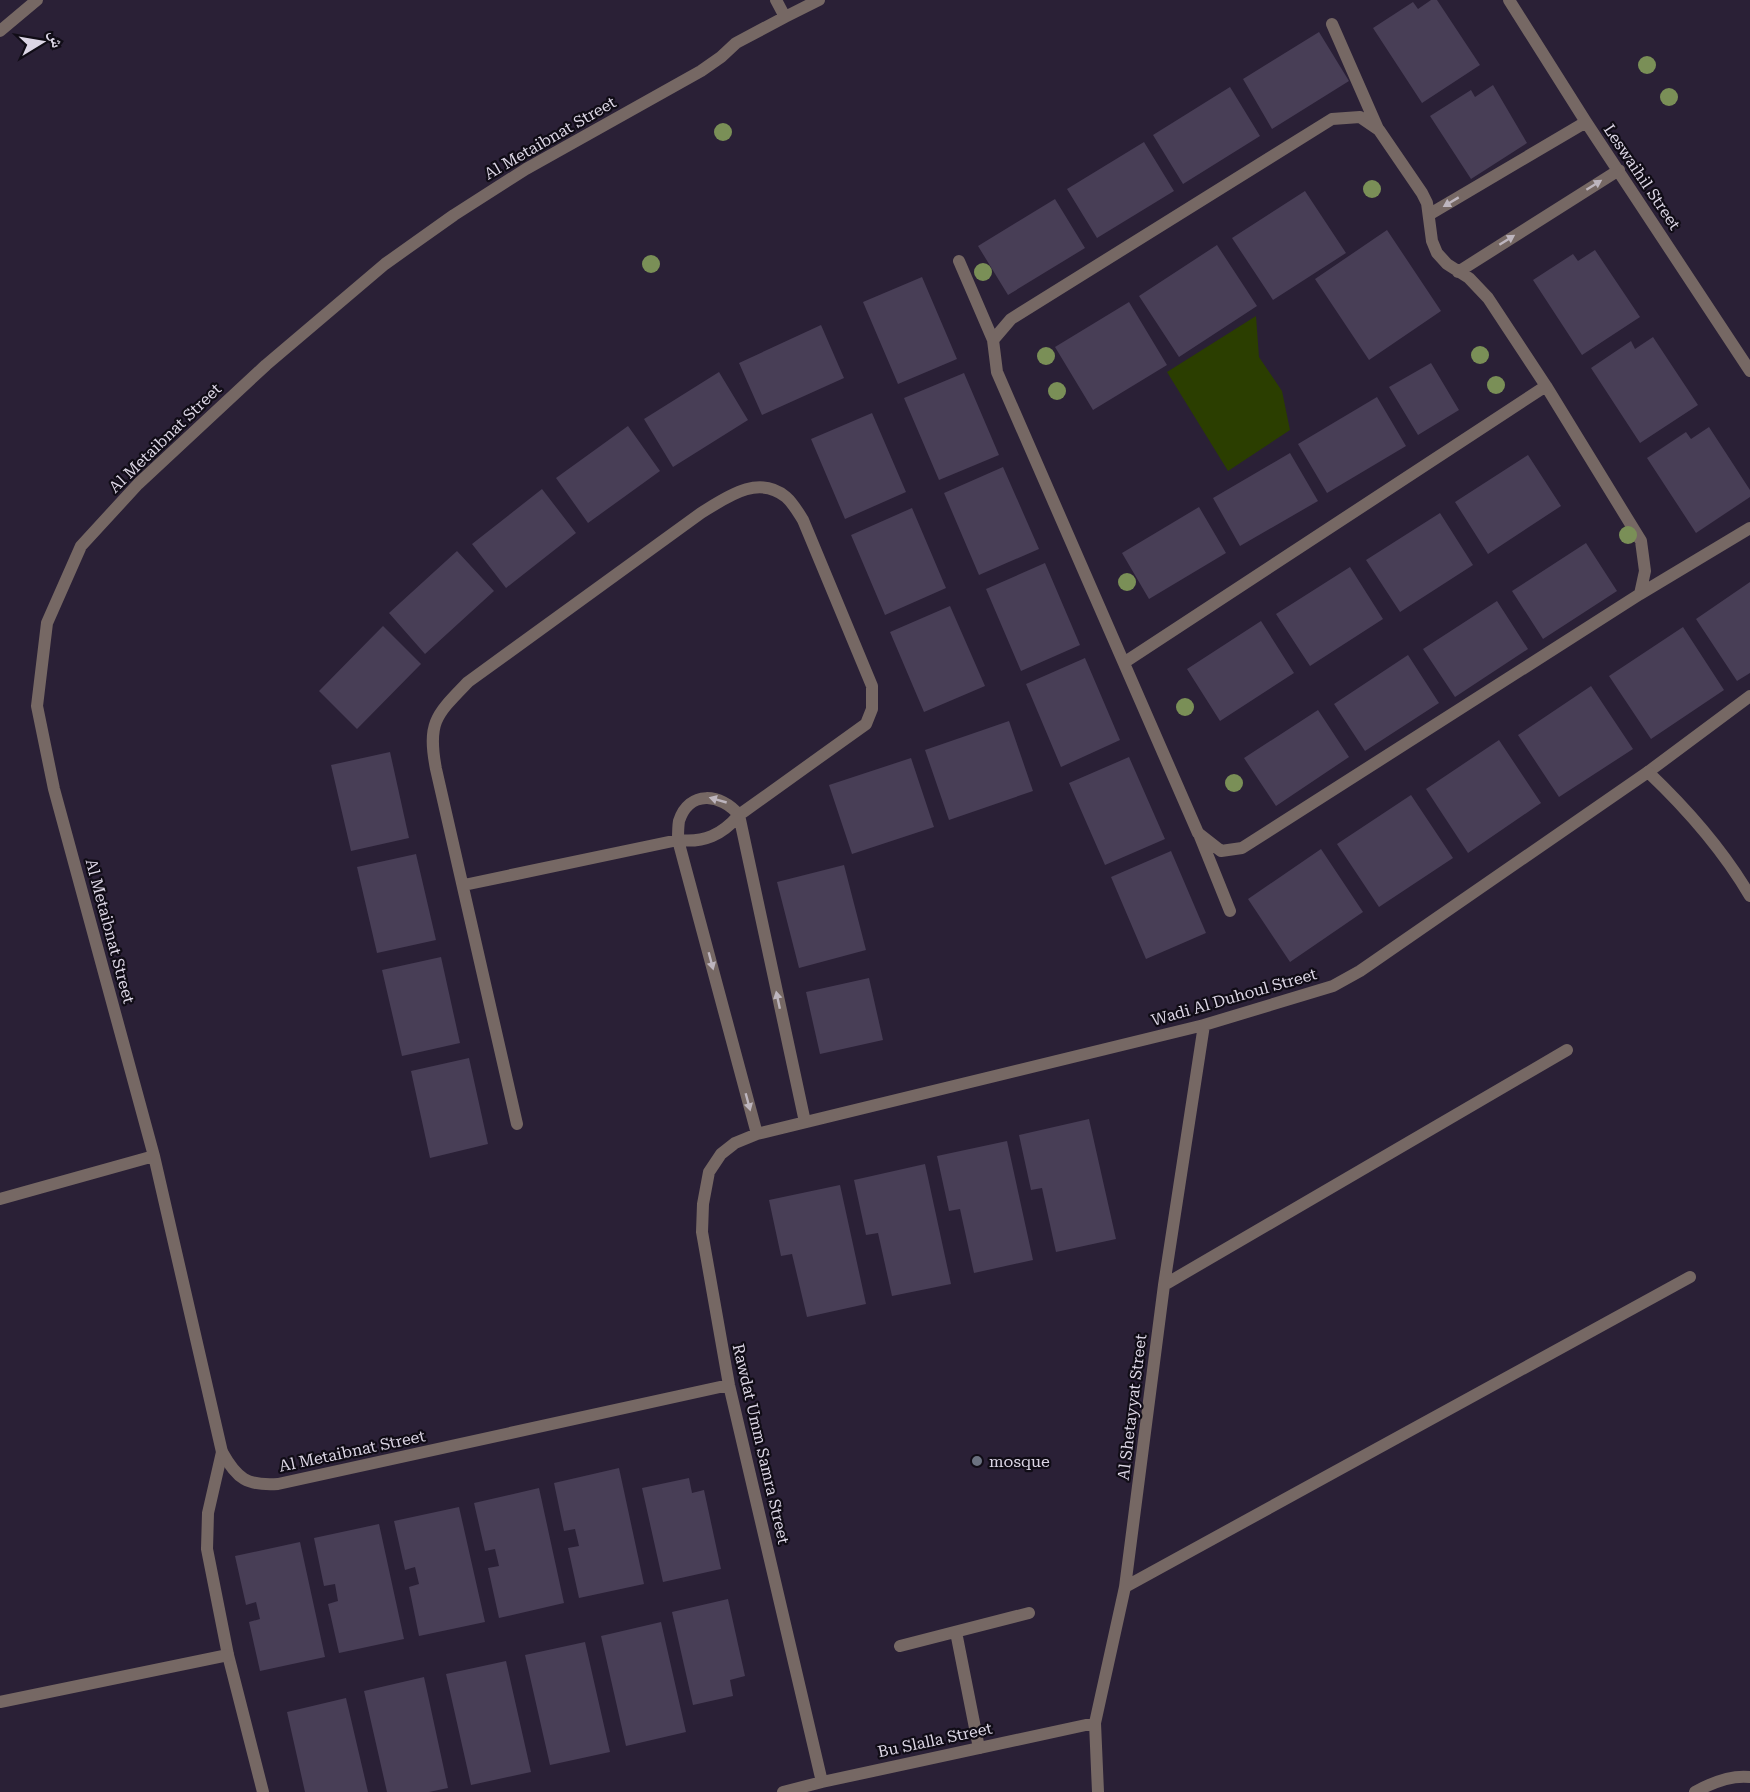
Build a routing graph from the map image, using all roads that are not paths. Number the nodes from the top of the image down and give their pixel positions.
1 (37, 0) edge
2 (776, 0) edge
3 (819, 0) edge
4 (1509, 0) edge
5 (784, 17) junction
6 (1332, 24) dead end
7 (0, 31) edge
8 (1586, 122) junction
9 (1378, 130) junction
10 (1619, 170) junction
11 (1430, 214) junction
12 (958, 261) dead end
13 (1458, 272) junction
14 (993, 340) junction
15 (1750, 371) edge
16 (1546, 386) junction
17 (1750, 528) edge
18 (1640, 594) junction
19 (1125, 662) junction
20 (1750, 696) edge
21 (1648, 772) junction
22 (739, 815) junction
23 (1198, 833) junction
24 (678, 840) junction
25 (464, 885) junction
26 (1750, 896) edge
27 (1230, 911) dead end
28 (1204, 1026) junction
29 (1567, 1050) dead end
30 (805, 1122) junction
31 (517, 1124) dead end
32 (757, 1134) junction
33 (154, 1156) junction
34 (0, 1199) edge
35 (1690, 1276) dead end
36 (1164, 1285) junction
37 (729, 1385) junction
38 (222, 1452) junction
39 (1125, 1587) junction
40 (1029, 1613) dead end
41 (956, 1632) junction
42 (900, 1646) dead end
43 (228, 1654) junction
44 (0, 1702) edge
45 (1095, 1723) junction
46 (979, 1748) junction
47 (1750, 1777) edge
48 (822, 1782) junction
49 (262, 1792) edge
50 (783, 1792) edge
51 (1098, 1792) edge
52 (1695, 1792) edge

1 - 7 street
2 - 5 street
3 - 5 street, Al Metaibnat Street
4 - 8 street, Leswaihil Street
5 - 33 street, Al Metaibnat Street
6 - 9 street
8 - 10 street, Leswaihil Street
8 -> 11 street
9 - 11 street
9 - 14 street
13 -> 10 street
10 - 15 street, Leswaihil Street
11 - 13 street
12 - 14 street
13 - 16 street
14 - 19 street
16 - 18 street
16 - 19 street
17 - 18 street
18 - 23 street
19 - 23 street
20 - 21 street, Wadi Al Duhoul Street
21 - 26 street
21 - 28 street, Wadi Al Duhoul Street
22 - 24 street
22 -> 24 street
22 - 25 street
30 -> 22 street
23 - 27 street
24 - 25 street
24 -> 32 street
25 - 31 street
28 - 30 street, Wadi Al Duhoul Street
28 - 36 street, Al Shetayyat Street
29 - 36 street
30 - 32 street, Wadi Al Duhoul Street
32 - 37 street, Rawdat Umm Samra Street
33 - 34 street
33 - 38 street, Al Metaibnat Street
35 - 39 street
36 - 39 street, Al Shetayyat Street
37 - 38 street, Al Metaibnat Street
37 - 48 street, Rawdat Umm Samra Street
38 - 43 street
39 - 45 street, Al Shetayyat Street
40 - 41 street
41 - 42 street
41 - 46 street
43 - 44 street
43 - 49 street
45 - 46 street, Bu Slalla Street
45 - 51 street, Al Shetayyat Street
46 - 48 street, Bu Slalla Street
47 - 52 street
48 - 50 street, Bu Slalla Street

